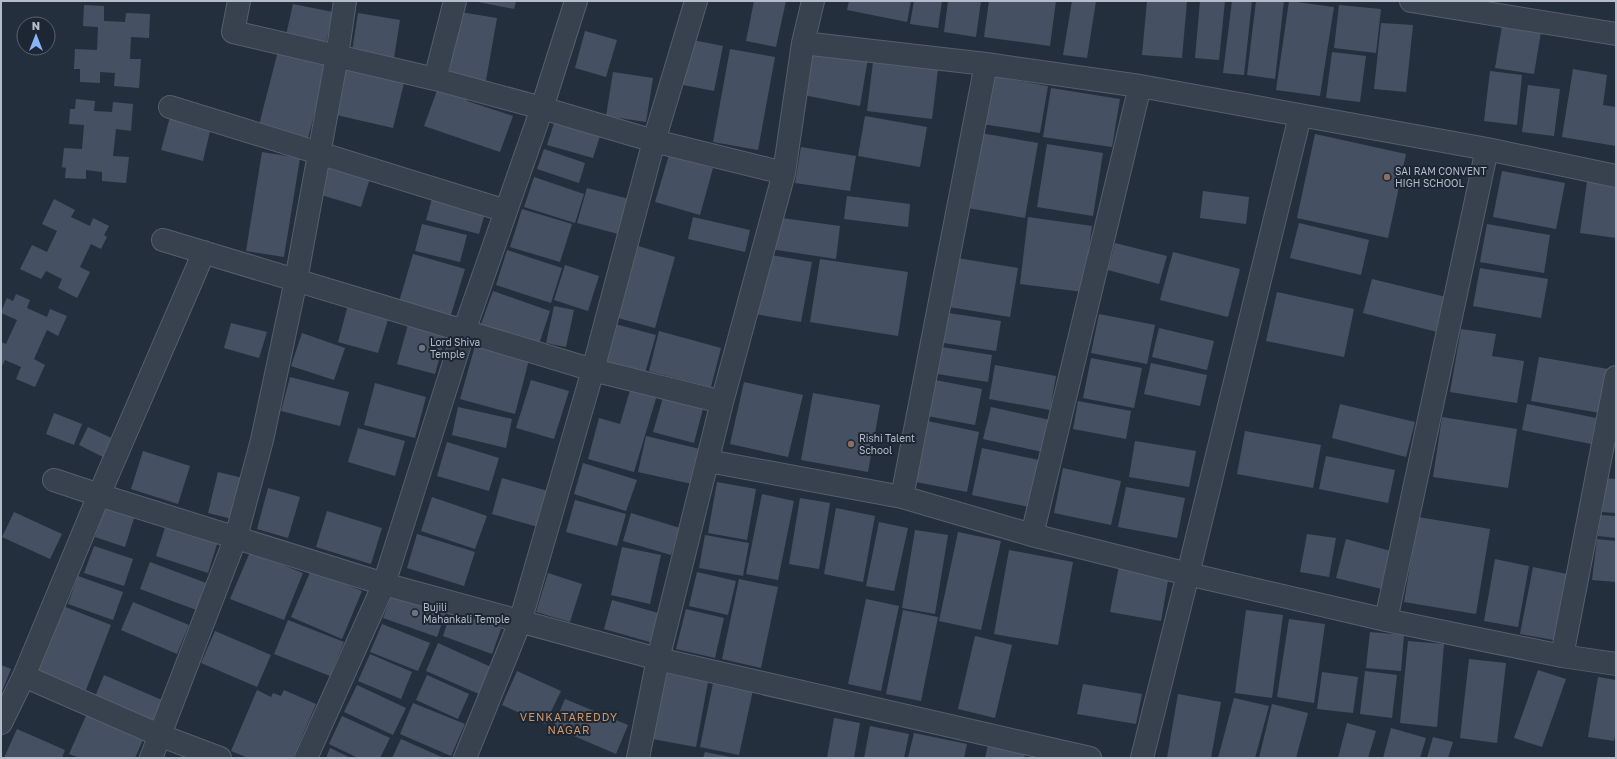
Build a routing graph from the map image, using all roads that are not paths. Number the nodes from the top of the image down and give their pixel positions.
1 (239, 1) edge
2 (345, 1) edge
3 (455, 1) edge
4 (576, 1) edge
5 (696, 1) edge
6 (813, 1) edge
7 (1410, 1) edge
8 (1616, 34) edge
9 (803, 43) junction
10 (337, 56) junction
11 (986, 64) junction
12 (435, 79) junction
13 (1140, 86) junction
14 (170, 107) dead end
15 (542, 108) junction
16 (1300, 116) junction
17 (654, 141) junction
18 (1487, 149) junction
19 (320, 152) junction
20 (784, 173) junction
21 (1616, 176) edge
22 (506, 212) junction
23 (163, 240) dead end
24 (204, 252) junction
25 (296, 280) junction
26 (464, 332) junction
27 (593, 370) junction
28 (1616, 377) edge
29 (722, 402) junction
30 (1610, 435) edge
31 (708, 461) junction
32 (54, 480) dead end
33 (99, 495) junction
34 (902, 497) junction
35 (1032, 534) junction
36 (236, 537) junction
37 (1188, 574) junction
38 (384, 584) junction
39 (1386, 620) junction
40 (520, 622) junction
41 (1562, 656) junction
42 (658, 659) junction
43 (1616, 664) edge
44 (24, 676) junction
45 (1, 723) edge
46 (160, 735) junction
47 (150, 758) edge
48 (220, 758) edge
49 (306, 758) edge
50 (465, 758) edge
51 (638, 758) edge
52 (1090, 758) edge
53 (1142, 758) edge

1 - 10 street
2 - 10 street
3 - 12 street
4 - 15 street
5 - 17 street
6 - 9 street
7 - 8 street
9 - 11 street
9 - 20 street
10 - 12 street
10 - 19 street
11 - 13 street
11 - 34 street
12 - 15 street
13 - 16 street
13 - 35 street
14 - 19 street
15 - 17 street
15 - 22 street
16 - 18 street
16 - 37 street
17 - 20 street
17 - 27 street
18 - 21 street
18 - 39 street
19 - 22 street
19 - 25 street
20 - 29 street
22 - 26 street
23 - 24 street
24 - 25 street
24 - 33 street
25 - 26 street
25 - 36 street
26 - 27 street
26 - 38 street
27 - 29 street
27 - 40 street
28 - 30 street
29 - 31 street
30 - 41 street
31 - 34 street
31 - 42 street
32 - 33 street
33 - 36 street
33 - 44 street
34 - 35 street
35 - 37 street
36 - 38 street
36 - 46 street
37 - 39 street
37 - 53 street
38 - 40 street
38 - 49 street
39 - 41 street
40 - 42 street
40 - 50 street
41 - 43 street
42 - 51 street
42 - 52 street
44 - 45 street
44 - 46 street
46 - 47 street
46 - 48 street

